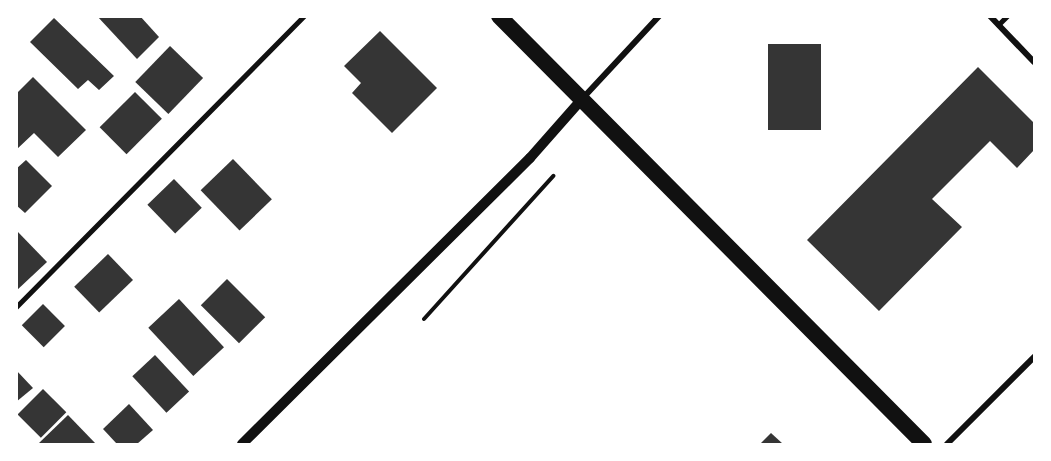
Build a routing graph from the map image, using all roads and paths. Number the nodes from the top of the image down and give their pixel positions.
1 (304, 16) edge
2 (499, 16) edge
3 (660, 16) edge
4 (990, 16) edge
5 (1007, 16) edge
6 (998, 25) junction
7 (1035, 62) edge
8 (582, 99) junction
9 (553, 176) dead end
10 (16, 307) edge
11 (424, 319) dead end
12 (1035, 357) edge
13 (242, 444) edge
14 (924, 444) edge
15 (947, 444) edge

1 - 10 lane
2 - 8 highway
3 - 8 street
4 - 6 street
5 - 6 lane
6 - 7 street
8 - 13 street
8 - 14 highway
9 - 11 path
12 - 15 street

